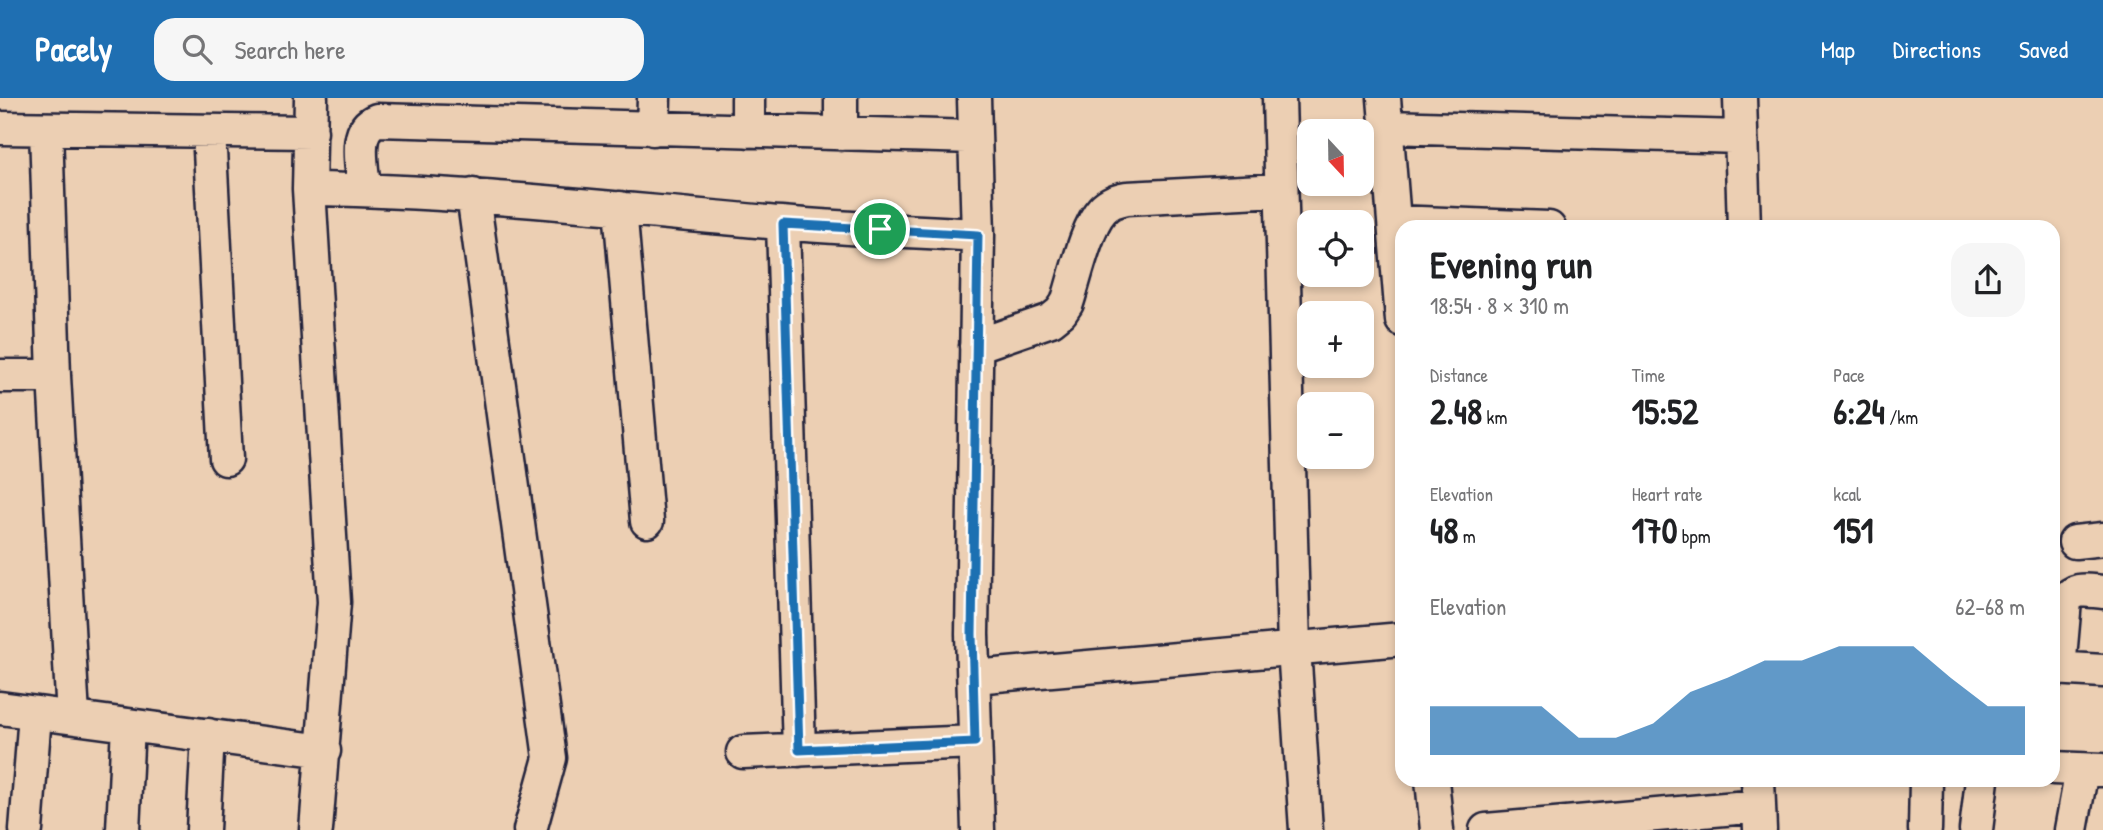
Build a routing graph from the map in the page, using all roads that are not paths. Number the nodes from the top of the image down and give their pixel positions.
1 (311, 98) edge
2 (654, 98) edge
3 (748, 98) edge
4 (841, 98) edge
5 (974, 98) edge
6 (1279, 98) edge
7 (1740, 98) edge
8 (388, 110) edge
9 (474, 111) edge
10 (570, 112) edge
11 (1386, 113) edge
12 (0, 128) edge
13 (46, 129) junction
14 (653, 129) junction
15 (209, 131) junction
16 (747, 131) junction
17 (311, 132) junction
18 (841, 134) junction
19 (975, 137) junction
20 (1741, 137) junction
21 (309, 189) junction
22 (364, 189) junction
23 (1281, 190) junction
24 (473, 195) junction
25 (620, 208) junction
26 (1744, 220) edge
27 (1395, 222) edge
28 (783, 224) junction
29 (978, 235) junction
30 (976, 346) junction
31 (0, 376) edge
32 (54, 376) junction
33 (226, 459) dead end
34 (647, 521) dead end
35 (2103, 592) edge
36 (2060, 639) edge
37 (1395, 640) edge
38 (1294, 649) junction
39 (2060, 669) edge
40 (2103, 671) edge
41 (974, 677) junction
42 (0, 708) edge
43 (35, 714) junction
44 (73, 717) junction
45 (128, 725) junction
46 (208, 735) junction
47 (975, 742) junction
48 (799, 750) junction
49 (324, 751) junction
50 (743, 752) dead end
51 (2079, 769) edge
52 (1433, 787) edge
53 (1926, 787) edge
54 (1981, 787) edge
55 (1759, 805) edge
56 (1638, 823) edge
57 (1534, 828) edge
58 (26, 830) edge
59 (122, 830) edge
60 (203, 830) edge
61 (317, 830) edge
62 (530, 830) edge
63 (978, 830) edge
64 (1306, 830) edge
65 (1437, 830) edge
66 (1486, 830) edge
67 (1925, 830) edge
68 (1976, 830) edge
69 (2071, 830) edge

1 - 17 street
2 - 14 street
3 - 16 street
4 - 18 street
5 - 19 street
6 - 23 street
7 - 20 street
8 - 9 street
8 - 22 street
9 - 10 street
10 - 14 street
11 - 20 street
11 - 27 street
12 - 13 street
13 - 15 street
13 - 32 street
14 - 16 street
15 - 17 street
15 - 33 street
16 - 18 street
17 - 21 street
18 - 19 street
19 - 29 street
20 - 26 street
21 - 22 street
21 - 49 street
22 - 24 street
23 - 30 street
23 - 38 street
24 - 25 street
24 - 62 street
25 - 28 street
25 - 34 street
28 - 29 street
28 - 48 street
29 - 30 street
30 - 41 street
31 - 32 street
32 - 44 street
35 - 36 street
37 - 38 street
38 - 41 street
38 - 64 street
39 - 40 street
41 - 47 street
42 - 43 street
43 - 44 street
43 - 58 street
44 - 45 street
45 - 46 street
45 - 59 street
46 - 49 street
46 - 60 street
47 - 48 street
47 - 63 street
48 - 50 street
49 - 61 street
51 - 69 street
52 - 65 street
53 - 67 street
54 - 68 street
55 - 56 street
56 - 57 street
57 - 66 street

